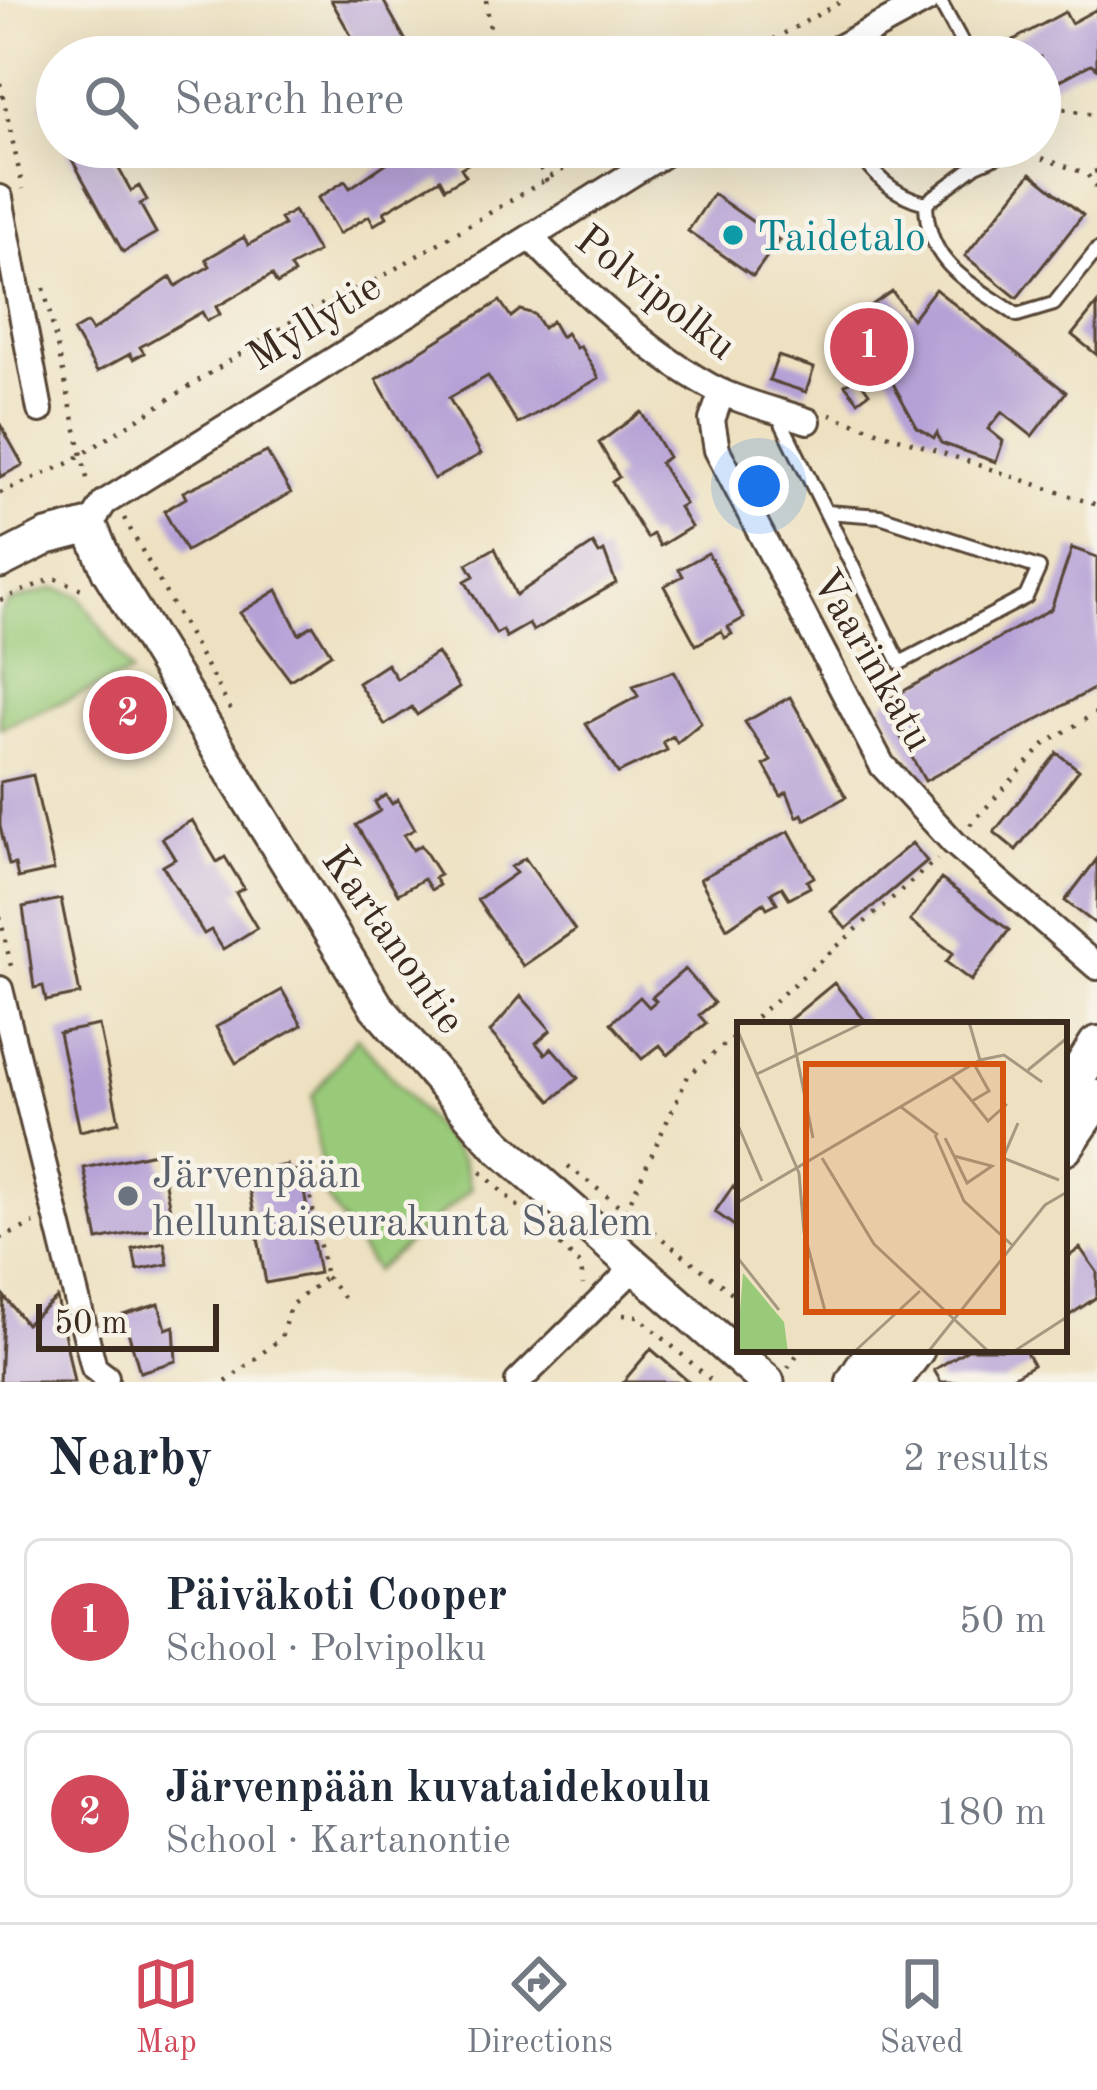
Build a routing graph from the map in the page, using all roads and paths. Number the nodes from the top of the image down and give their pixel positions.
1 (486, 0) edge
2 (844, 0) edge
3 (927, 0) edge
4 (938, 0) edge
5 (491, 36) edge
6 (780, 36) edge
7 (861, 36) edge
8 (958, 36) edge
9 (1061, 108) edge
10 (1097, 116) edge
11 (1061, 164) edge
12 (540, 168) edge
13 (569, 168) edge
14 (642, 168) edge
15 (868, 168) edge
16 (972, 168) edge
17 (1097, 171) edge
18 (1087, 174) junction
19 (547, 182) junction
20 (1097, 190) edge
21 (0, 198) edge
22 (926, 203) junction
23 (531, 238) junction
24 (1097, 250) edge
25 (722, 392) junction
26 (40, 410) dead end
27 (775, 410) junction
28 (815, 416) joint
29 (80, 454) junction
30 (0, 493) edge
31 (1097, 505) edge
32 (826, 512) junction
33 (97, 514) junction
34 (0, 562) edge
35 (109, 571) junction
36 (1, 596) edge
37 (1097, 712) edge
38 (234, 715) dead end
39 (954, 843) junction
40 (1097, 968) edge
41 (0, 989) edge
42 (750, 1022) edge
43 (737, 1034) edge
44 (1097, 1045) edge
45 (1067, 1093) edge
46 (1097, 1099) edge
47 (1067, 1143) edge
48 (555, 1156) dead end
49 (305, 1169) dead end
50 (626, 1211) junction
51 (603, 1240) junction
52 (634, 1268) junction
53 (326, 1277) junction
54 (737, 1297) edge
55 (344, 1298) dead end
56 (874, 1352) edge
57 (914, 1352) edge
58 (106, 1377) dead end
59 (226, 1382) edge
60 (518, 1382) edge
61 (767, 1382) edge
62 (855, 1382) edge
63 (891, 1382) edge

1 - 5 path
2 - 6 path
3 - 7 street
4 - 8 lane
9 - 10 path
11 - 18 path
12 - 19 path
13 - 19 path
14 - 23 street, Myllytie
15 - 22 lane
16 - 22 lane
17 - 18 path
18 - 20 path
19 - 29 path
21 - 26 street
22 - 24 lane
23 - 25 street, Polvipolku
23 - 33 street, Myllytie
25 - 27 street, Polvipolku
25 - 39 street, Vaarinkatu
27 - 28 street, Polvipolku
27 - 32 lane
28 - 31 path
29 - 30 path
29 - 33 path
32 - 32 lane
33 - 34 street, Myllytie
33 - 35 street, Kartanontie
33 - 38 path
35 - 36 path
35 - 51 street, Kartanontie
37 - 39 path
39 - 40 street, Vaarinkatu
39 - 42 path
41 - 58 street
43 - 50 path
44 - 45 main road
46 - 47 main road
48 - 50 path
49 - 53 path
50 - 51 path
50 - 54 path
51 - 52 street, Kartanontie
52 - 60 street
52 - 61 street, Kartanontie
53 - 55 path
53 - 59 path
56 - 62 main road
57 - 63 main road

